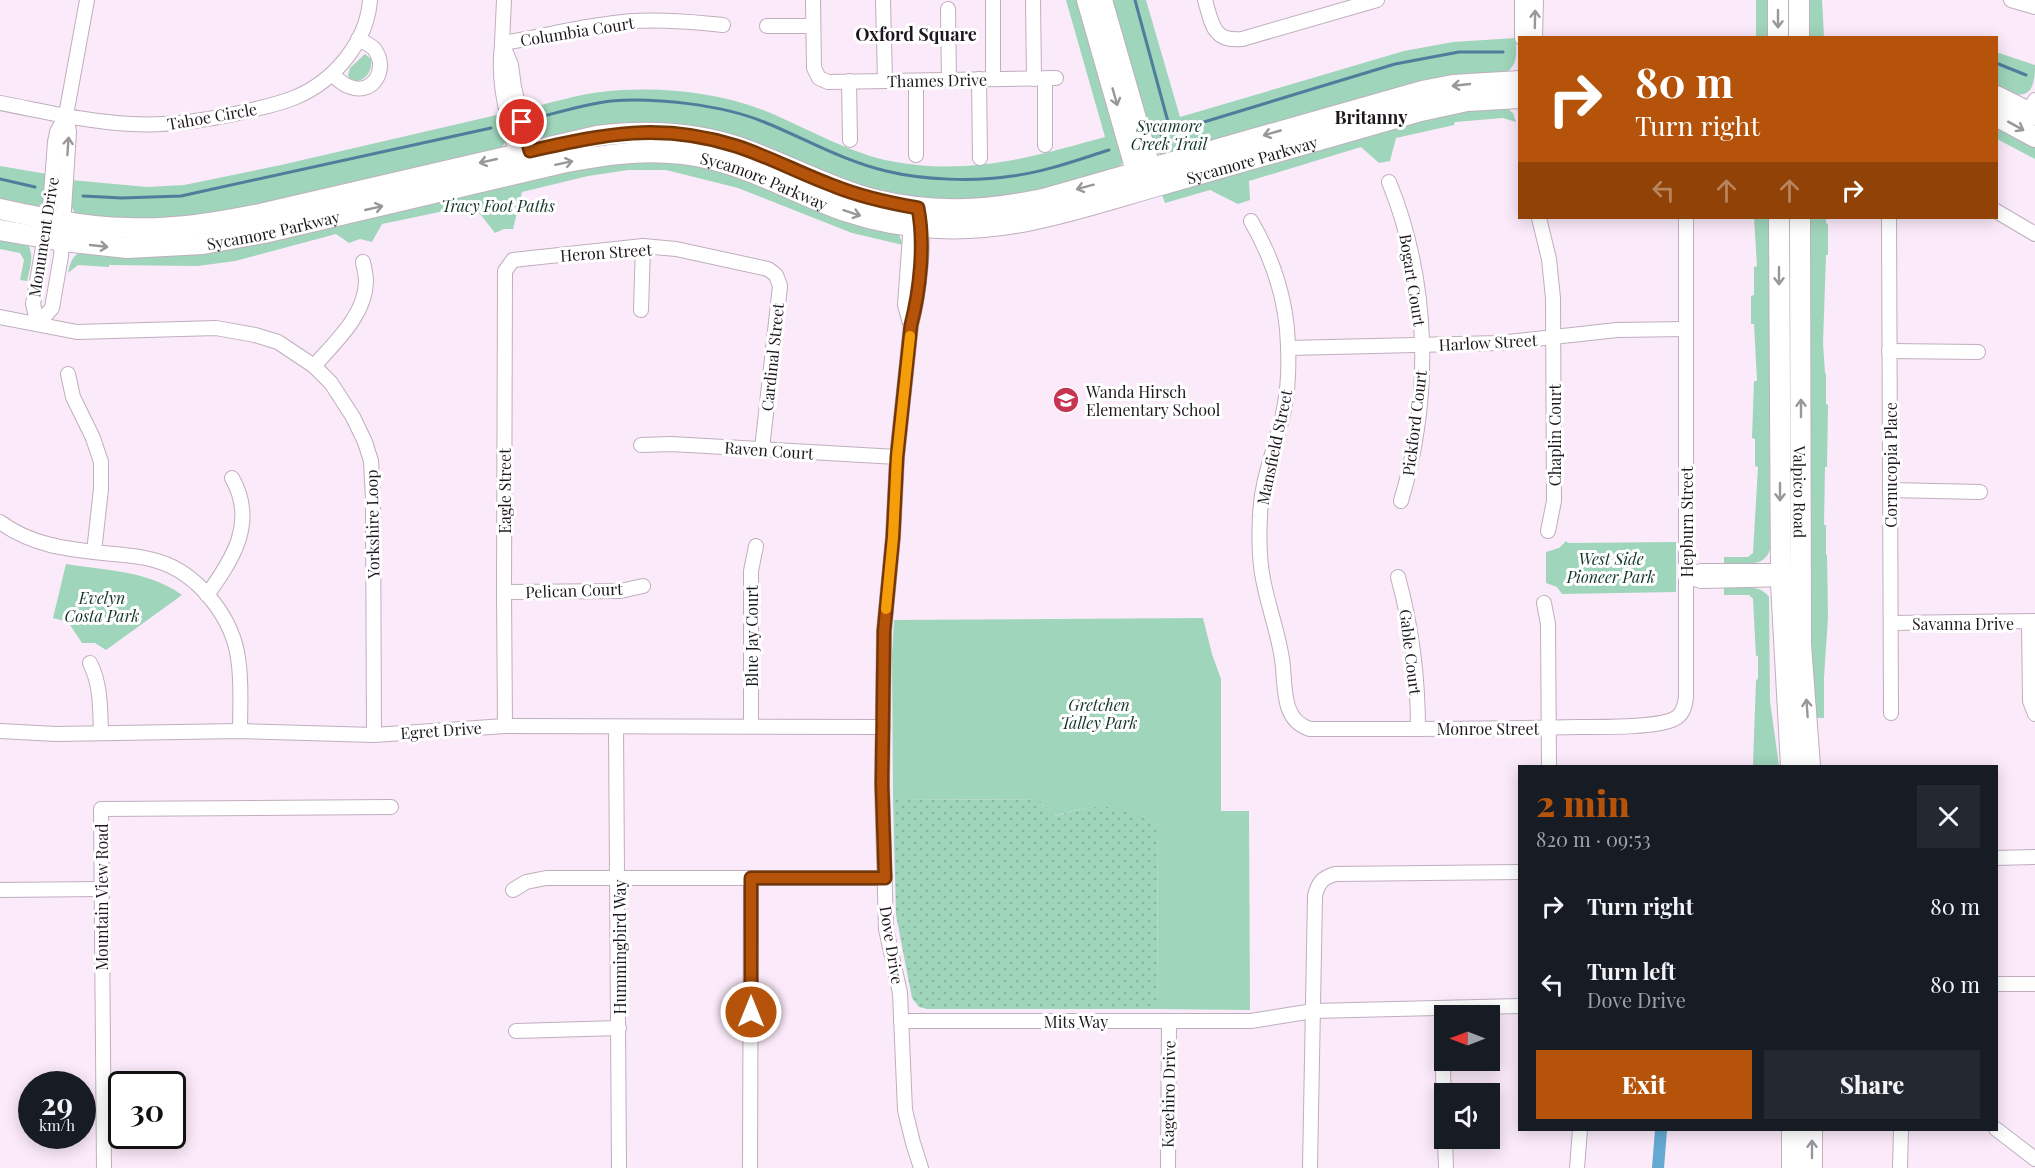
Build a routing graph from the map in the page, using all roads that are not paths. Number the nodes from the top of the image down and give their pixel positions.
1 (87, 0) edge
2 (370, 0) edge
3 (504, 0) edge
4 (813, 0) edge
5 (883, 0) edge
6 (993, 0) edge
7 (1033, 0) edge
8 (1088, 0) edge
9 (1102, 0) edge
10 (1205, 0) edge
11 (1377, 0) edge
12 (1522, 0) edge
13 (1536, 0) edge
14 (1778, 0) edge
15 (1799, 0) edge
16 (2011, 0) edge
17 (2035, 6) edge
18 (948, 9) dead end
19 (723, 25) dead end
20 (767, 26) dead end
21 (813, 26) junction
22 (1522, 36) edge
23 (1535, 36) edge
24 (1778, 36) edge
25 (1799, 36) edge
26 (358, 39) junction
27 (502, 43) junction
28 (332, 75) junction
29 (986, 79) junction
30 (1045, 79) junction
31 (949, 80) junction
32 (849, 81) junction
33 (885, 81) junction
34 (916, 81) junction
35 (1518, 81) edge
36 (1998, 97) edge
37 (1518, 98) edge
38 (0, 103) edge
39 (2033, 109) edge
40 (66, 115) junction
41 (1998, 118) edge
42 (2035, 137) edge
43 (850, 140) dead end
44 (1045, 145) dead end
45 (523, 153) junction
46 (916, 155) dead end
47 (980, 158) dead end
48 (528, 171) junction
49 (1146, 179) junction
50 (1389, 182) dead end
51 (0, 209) edge
52 (1998, 212) edge
53 (1539, 219) edge
54 (1686, 219) edge
55 (1779, 219) edge
56 (1800, 219) edge
57 (1889, 219) edge
58 (917, 220) junction
59 (1251, 221) dead end
60 (0, 230) edge
61 (55, 230) junction
62 (2035, 234) edge
63 (643, 246) junction
64 (513, 260) joint
65 (363, 262) dead end
66 (768, 269) joint
67 (641, 310) dead end
68 (0, 317) edge
69 (38, 324) junction
70 (1686, 328) junction
71 (1553, 338) junction
72 (1423, 345) junction
73 (1289, 348) junction
74 (1889, 351) junction
75 (1978, 352) dead end
76 (314, 366) junction
77 (68, 374) dead end
78 (641, 445) dead end
79 (762, 449) junction
80 (897, 457) junction
81 (232, 478) dead end
82 (1890, 490) junction
83 (1980, 492) dead end
84 (1401, 501) dead end
85 (0, 522) edge
86 (1548, 531) dead end
87 (756, 546) dead end
88 (94, 552) junction
89 (1781, 575) junction
90 (1801, 575) junction
91 (1686, 576) junction
92 (1398, 577) dead end
93 (643, 586) dead end
94 (504, 592) junction
95 (207, 595) junction
96 (1544, 603) dead end
97 (1891, 622) junction
98 (2032, 622) edge
99 (90, 663) dead end
100 (1891, 713) dead end
101 (2035, 714) edge
102 (1680, 715) joint
103 (1295, 722) joint
104 (506, 726) junction
105 (751, 726) junction
106 (616, 727) junction
107 (883, 727) junction
108 (1549, 728) junction
109 (1418, 729) junction
110 (0, 731) edge
111 (240, 731) junction
112 (101, 732) junction
113 (374, 735) junction
114 (1549, 765) edge
115 (1791, 765) edge
116 (1810, 765) edge
117 (391, 807) dead end
118 (2035, 857) edge
119 (1998, 858) edge
120 (1518, 872) edge
121 (619, 877) junction
122 (751, 878) junction
123 (885, 878) junction
124 (100, 889) junction
125 (0, 890) edge
126 (513, 890) dead end
127 (1998, 984) edge
128 (2035, 984) edge
129 (1518, 1006) edge
130 (1500, 1007) edge
131 (1434, 1008) edge
132 (1313, 1011) junction
133 (901, 1021) junction
134 (1169, 1021) junction
135 (619, 1028) junction
136 (516, 1031) dead end
137 (1580, 1131) edge
138 (1792, 1131) edge
139 (1812, 1131) edge
140 (1900, 1131) edge
141 (1998, 1131) edge
142 (1445, 1149) edge
143 (2035, 1159) edge
144 (104, 1168) edge
145 (619, 1168) edge
146 (750, 1168) edge
147 (921, 1168) edge
148 (1167, 1168) edge
149 (1310, 1168) edge
150 (1446, 1168) edge
151 (1577, 1168) edge
152 (1792, 1168) edge
153 (1812, 1168) edge
154 (1900, 1168) edge

1 - 40 street, Monument Drive
2 - 26 street, Tahoe Circle
3 - 27 street
4 - 21 street
5 - 33 street
6 - 29 street
7 - 30 street
8 -> 49 main road
9 - 49 main road
10 - 11 street
12 - 22 street
23 -> 13 street
14 -> 24 main road
15 - 25 main road
16 - 17 street
18 - 31 street
19 - 27 street, Columbia Court
20 - 21 street
21 - 32 street, Thames Drive
26 - 28 street, Tahoe Circle
26 - 28 street
27 - 45 street
28 - 40 street, Tahoe Circle
29 - 30 street, Thames Drive
29 - 31 street, Thames Drive
29 - 47 street
30 - 44 street
31 - 34 street, Thames Drive
32 - 33 street, Thames Drive
32 - 43 street
33 - 34 street, Thames Drive
34 - 46 street
35 -> 49 main road, Sycamore Parkway
36 - 39 main road
37 - 49 main road, Sycamore Parkway
38 - 40 street, Tahoe Circle
40 - 61 street, Monument Drive
41 -> 42 main road
45 - 48 street
45 - 58 main road, Sycamore Parkway
45 -> 61 main road, Sycamore Parkway
48 -> 58 main road, Sycamore Parkway
61 -> 48 main road, Sycamore Parkway
49 - 58 main road, Sycamore Parkway
50 - 72 street, Bogart Court
51 - 61 main road, Sycamore Parkway
52 - 62 street
53 - 71 street, Chaplin Court
54 - 70 street, Hepburn Street
55 -> 89 main road, Valpico Road
90 -> 56 main road, Valpico Road
57 - 74 street, Cornucopia Place
58 - 80 street, Dove Drive
59 - 73 street, Mansfield Street
60 - 61 main road, Sycamore Parkway
61 - 69 street, Monument Drive
61 - 69 street, Monument Drive
63 - 64 street, Heron Street
63 - 66 street, Heron Street
63 - 67 street
64 - 94 street, Eagle Street
65 - 76 street
66 - 79 street, Cardinal Street
68 - 69 street, Yorkshire Loop
69 - 76 street, Yorkshire Loop
70 - 71 street, Harlow Street
70 - 91 street, Hepburn Street
71 - 72 street, Harlow Street
71 - 86 street, Chaplin Court
72 - 73 street, Harlow Street
72 - 84 street, Pickford Court
73 - 103 street, Mansfield Street
74 - 75 street
74 - 82 street, Cornucopia Place
76 - 113 street, Yorkshire Loop
77 - 88 street
78 - 79 street, Raven Court
79 - 80 street, Raven Court
80 - 107 street, Dove Drive
81 - 95 street
82 - 83 street
82 - 97 street, Cornucopia Place
85 - 88 street
87 - 105 street, Blue Jay Court
88 - 95 street
89 - 90 street
89 - 91 street
89 - 115 main road, Valpico Road
116 -> 90 main road, Valpico Road
91 - 102 street, Hepburn Street
92 - 109 street, Gable Court
93 - 94 street, Pelican Court
94 - 104 street, Eagle Street
95 - 111 street
96 - 108 street
97 - 98 street, Savanna Drive
97 - 100 street, Cornucopia Place
98 - 101 street
99 - 112 street
102 - 108 street, Monroe Street
103 - 109 street, Monroe Street
104 - 106 street, Egret Drive
104 - 113 street, Egret Drive
105 - 106 street, Egret Drive
105 - 107 street, Egret Drive
106 - 121 street, Hummingbird Way
107 - 123 street, Dove Drive
108 - 109 street, Monroe Street
108 - 114 street
110 - 112 street, Egret Drive
111 - 112 street, Egret Drive
111 - 113 street, Egret Drive
117 - 124 street, Mountain View Road
118 - 119 street
120 - 132 street
121 - 122 street
121 - 126 street
121 - 135 street, Hummingbird Way
122 - 123 street
122 - 146 street
123 - 133 street, Dove Drive
124 - 125 street
124 - 144 street, Mountain View Road
127 - 128 street
129 - 130 street, Mits Way
131 - 132 street, Mits Way
132 - 134 street, Mits Way
132 - 149 street
133 - 134 street, Mits Way
133 - 147 street, Dove Drive
134 - 148 street, Kagehiro Drive
135 - 136 street
135 - 145 street, Hummingbird Way
137 - 151 street
138 - 152 main road
153 -> 139 main road
140 - 154 street
141 - 143 street
142 - 150 street

